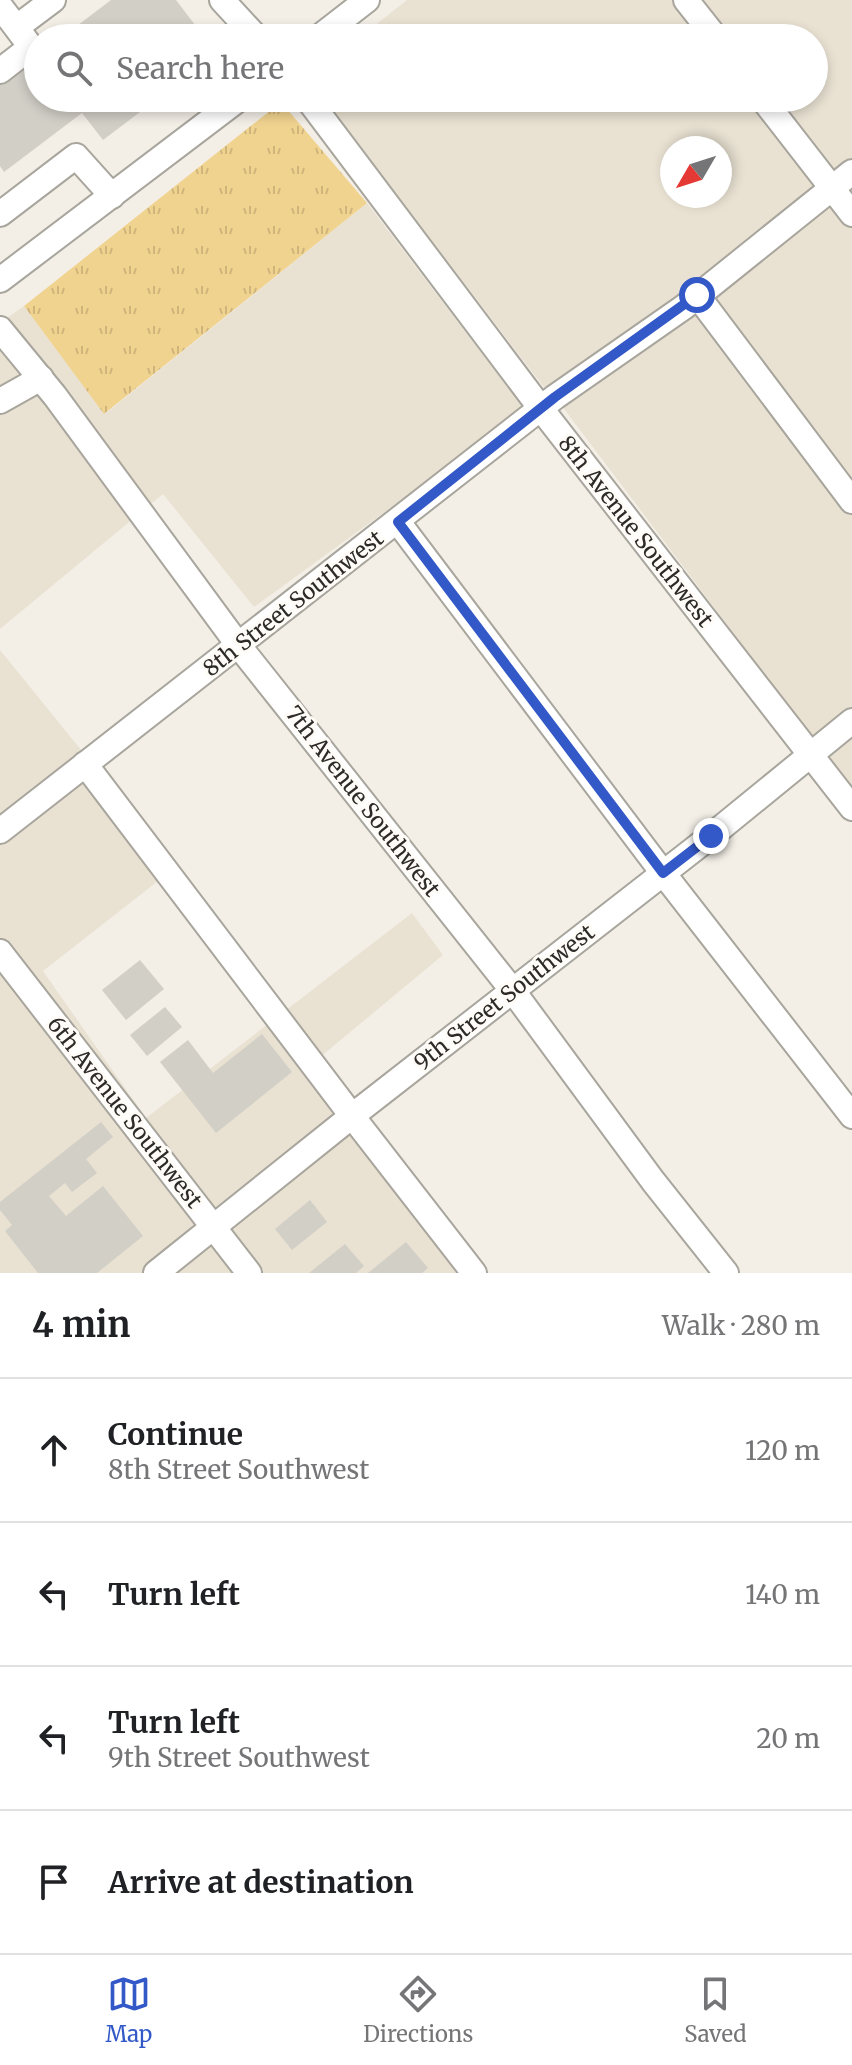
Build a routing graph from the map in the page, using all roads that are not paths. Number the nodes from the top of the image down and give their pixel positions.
1 (53, 0) edge
2 (222, 0) edge
3 (367, 0) edge
4 (686, 0) edge
5 (0, 6) edge
6 (34, 24) edge
7 (244, 24) edge
8 (336, 24) edge
9 (705, 24) edge
10 (24, 37) joint
11 (0, 71) edge
12 (222, 112) edge
13 (318, 112) edge
14 (773, 112) edge
15 (852, 172) edge
16 (832, 188) junction
17 (112, 196) junction
18 (0, 214) edge
19 (852, 214) edge
20 (0, 280) edge
21 (697, 295) junction
22 (4, 342) edge
23 (41, 378) junction
24 (0, 401) edge
25 (542, 410) junction
26 (852, 501) edge
27 (398, 522) junction
28 (239, 646) junction
29 (852, 721) edge
30 (810, 753) junction
31 (85, 764) junction
32 (852, 808) edge
33 (0, 831) edge
34 (663, 873) junction
35 (0, 952) edge
36 (513, 991) junction
37 (352, 1116) junction
38 (852, 1116) edge
39 (214, 1227) junction
40 (156, 1273) edge
41 (249, 1273) edge
42 (474, 1273) edge
43 (726, 1273) edge

1 - 6 street
2 - 7 street
3 - 8 street
4 - 9 street
5 - 10 street
10 - 11 street
12 - 17 street
13 - 25 street, 8th Avenue Southwest
14 - 16 street
15 - 16 street, 8th Street Southwest
16 - 19 street
16 - 21 street, 8th Street Southwest
17 - 18 street
17 - 20 street
21 - 25 street, 8th Street Southwest
21 - 26 street
22 - 23 street, 7th Avenue Southwest
23 - 24 street
23 - 28 street, 7th Avenue Southwest
25 - 27 street, 8th Street Southwest
25 - 30 street, 8th Avenue Southwest
27 - 28 street, 8th Street Southwest
27 - 34 street
28 - 31 street, 8th Street Southwest
28 - 36 street, 7th Avenue Southwest
29 - 30 street, 9th Street Southwest
30 - 32 street, 8th Avenue Southwest
30 - 34 street, 9th Street Southwest
31 - 33 street, 8th Street Southwest
31 - 37 street
34 - 36 street, 9th Street Southwest
34 - 38 street
35 - 39 street, 6th Avenue Southwest
36 - 37 street, 9th Street Southwest
36 - 43 street, 7th Avenue Southwest
37 - 39 street, 9th Street Southwest
37 - 42 street
39 - 40 street, 9th Street Southwest
39 - 41 street, 6th Avenue Southwest

